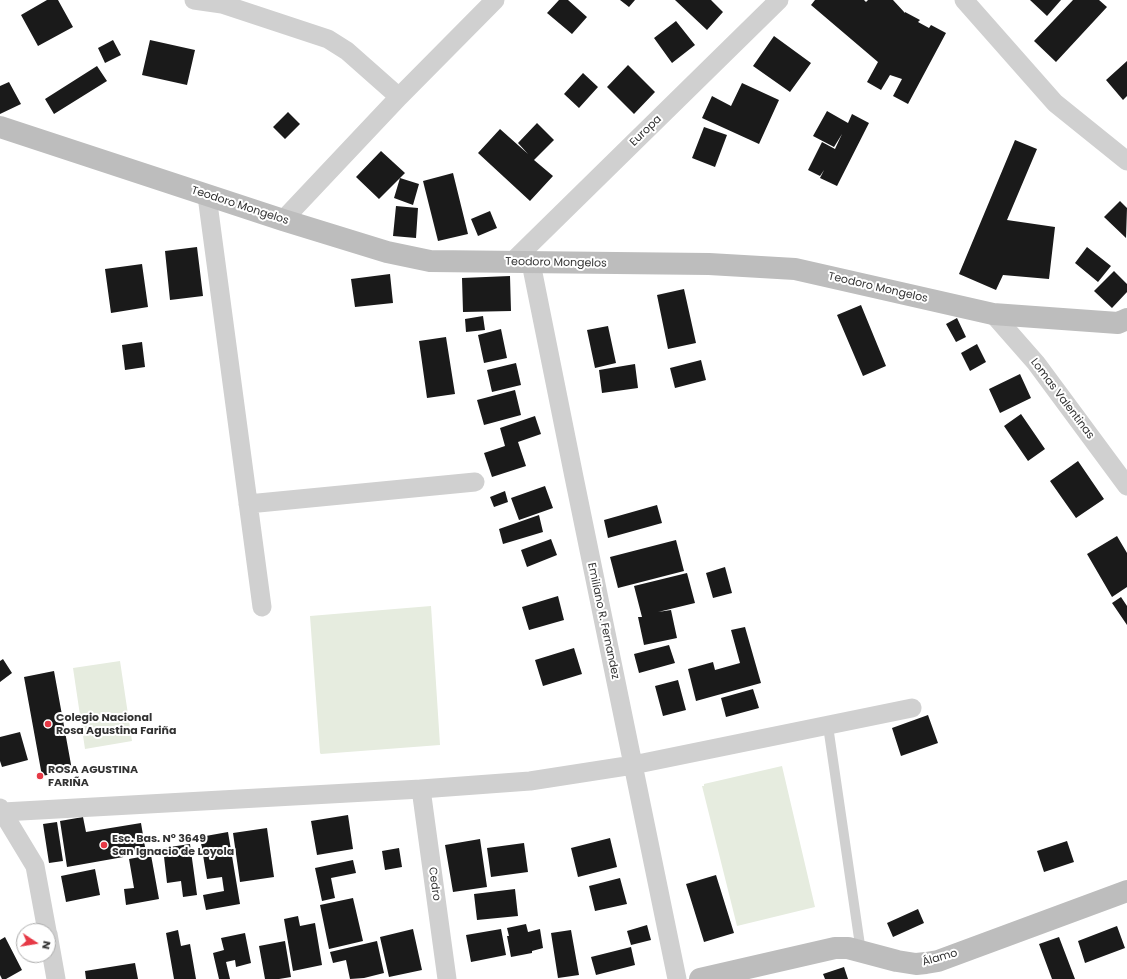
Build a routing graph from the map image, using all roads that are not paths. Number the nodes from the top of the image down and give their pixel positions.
1 (194, 0) edge
2 (495, 0) edge
3 (779, 0) edge
4 (964, 0) edge
5 (399, 97) junction
6 (0, 127) edge
7 (1127, 161) edge
8 (207, 196) junction
9 (283, 220) junction
10 (521, 262) junction
11 (993, 314) junction
12 (1127, 319) edge
13 (475, 482) dead end
14 (1127, 486) edge
15 (248, 504) junction
16 (262, 606) dead end
17 (912, 708) dead end
18 (828, 726) junction
19 (633, 765) junction
20 (421, 789) junction
21 (1, 811) edge
22 (1127, 891) edge
23 (46, 923) edge
24 (861, 952) junction
25 (53, 963) edge
26 (56, 979) edge
27 (447, 979) edge
28 (677, 979) edge
29 (700, 979) edge

1 - 5 street
2 - 5 street
3 - 10 street, Europa
4 - 7 street
5 - 9 street
6 - 8 street, Teodoro Mongelos
8 - 9 street, Teodoro Mongelos
8 - 15 street
9 - 10 street, Teodoro Mongelos
10 - 11 street, Teodoro Mongelos
10 - 19 street, Emiliano R. Fernandez
11 - 12 street, Teodoro Mongelos
11 - 14 street, Lomas Valentinas
13 - 15 street
15 - 16 street
17 - 18 street
18 - 19 street
18 - 24 lane
19 - 20 street
19 - 28 street, Emiliano R. Fernandez
20 - 21 street
20 - 27 street, Cedro
21 - 23 street
22 - 24 street, Álamo
24 - 29 street, Álamo
25 - 26 street

